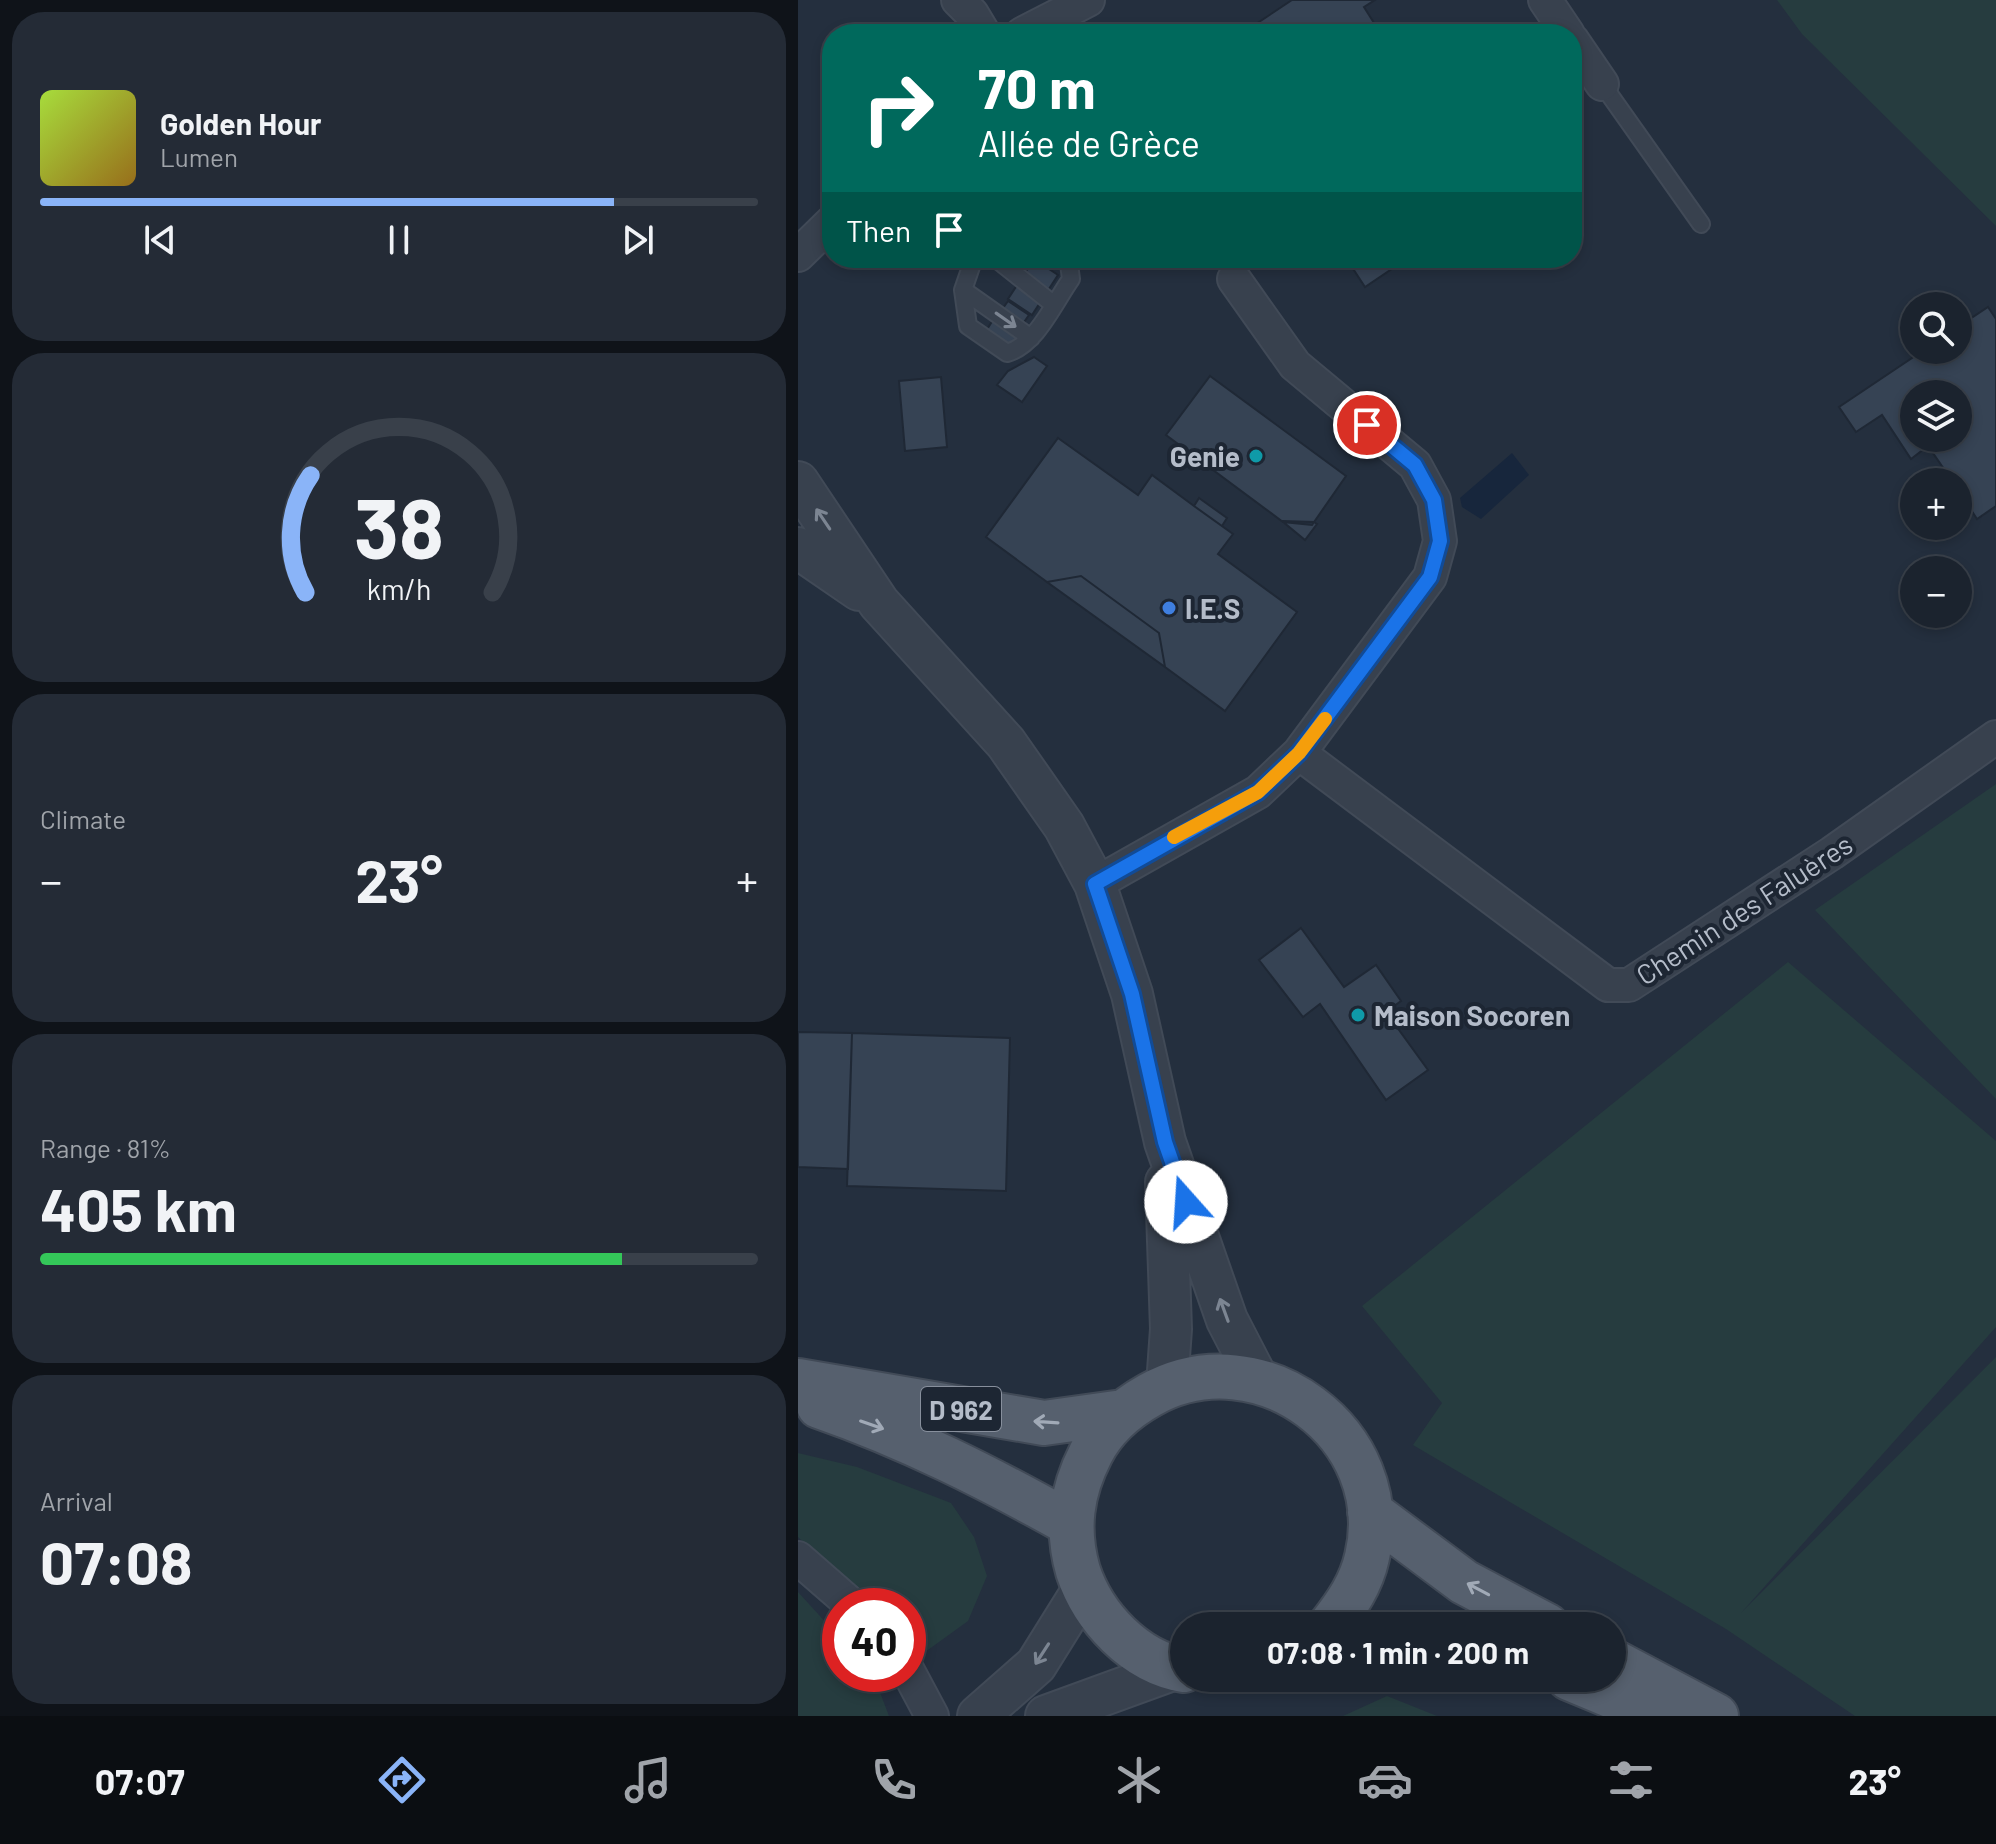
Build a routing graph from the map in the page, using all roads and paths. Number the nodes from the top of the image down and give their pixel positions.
1 (958, 0) edge
2 (1088, 0) edge
3 (1545, 0) edge
4 (978, 24) edge
5 (1041, 24) edge
6 (1561, 24) edge
7 (1582, 55) edge
8 (1602, 84) joint
9 (1701, 224) dead end
10 (822, 232) edge
11 (798, 255) edge
12 (971, 268) edge
13 (1008, 268) edge
14 (1070, 268) edge
15 (1234, 279) dead end
16 (963, 290) junction
17 (1053, 304) junction
18 (1031, 338) junction
19 (798, 482) edge
20 (798, 548) edge
21 (879, 603) junction
22 (1996, 737) edge
23 (1299, 753) junction
24 (1095, 884) junction
25 (1165, 1142) junction
26 (1258, 1380) junction
27 (798, 1381) edge
28 (1167, 1385) junction
29 (798, 1399) edge
30 (1123, 1412) junction
31 (1370, 1512) junction
32 (1071, 1524) junction
33 (798, 1558) edge
34 (832, 1588) edge
35 (1084, 1588) junction
36 (1341, 1612) edge
37 (1521, 1612) edge
38 (1170, 1666) edge
39 (1626, 1668) edge
40 (1170, 1673) edge
41 (919, 1692) edge
42 (1603, 1692) edge
43 (932, 1716) edge
44 (978, 1716) edge
45 (1046, 1716) edge
46 (1660, 1716) edge
47 (1716, 1716) edge

1 - 4 street
2 - 5 street
3 - 6 street
7 - 8 street
8 - 9 lane
10 - 11 street
12 - 16 lane
13 - 17 lane
14 - 17 lane
15 - 23 street
16 -> 18 lane
16 - 18 lane
17 - 18 lane
21 -> 19 street
20 - 21 street
21 - 24 street
22 - 23 street, Chemin des Faluères
23 - 24 street
24 - 25 street
26 -> 25 street
25 - 28 street
26 - 28 main road
26 - 31 main road
30 -> 27 main road, D 962
28 - 30 main road
29 -> 32 main road, D 962
30 - 32 main road
31 - 36 main road
37 -> 31 main road
32 - 35 main road
33 - 34 street
35 - 38 main road
35 -> 44 street
39 - 47 main road
40 - 45 street
41 - 43 street
42 - 46 main road

